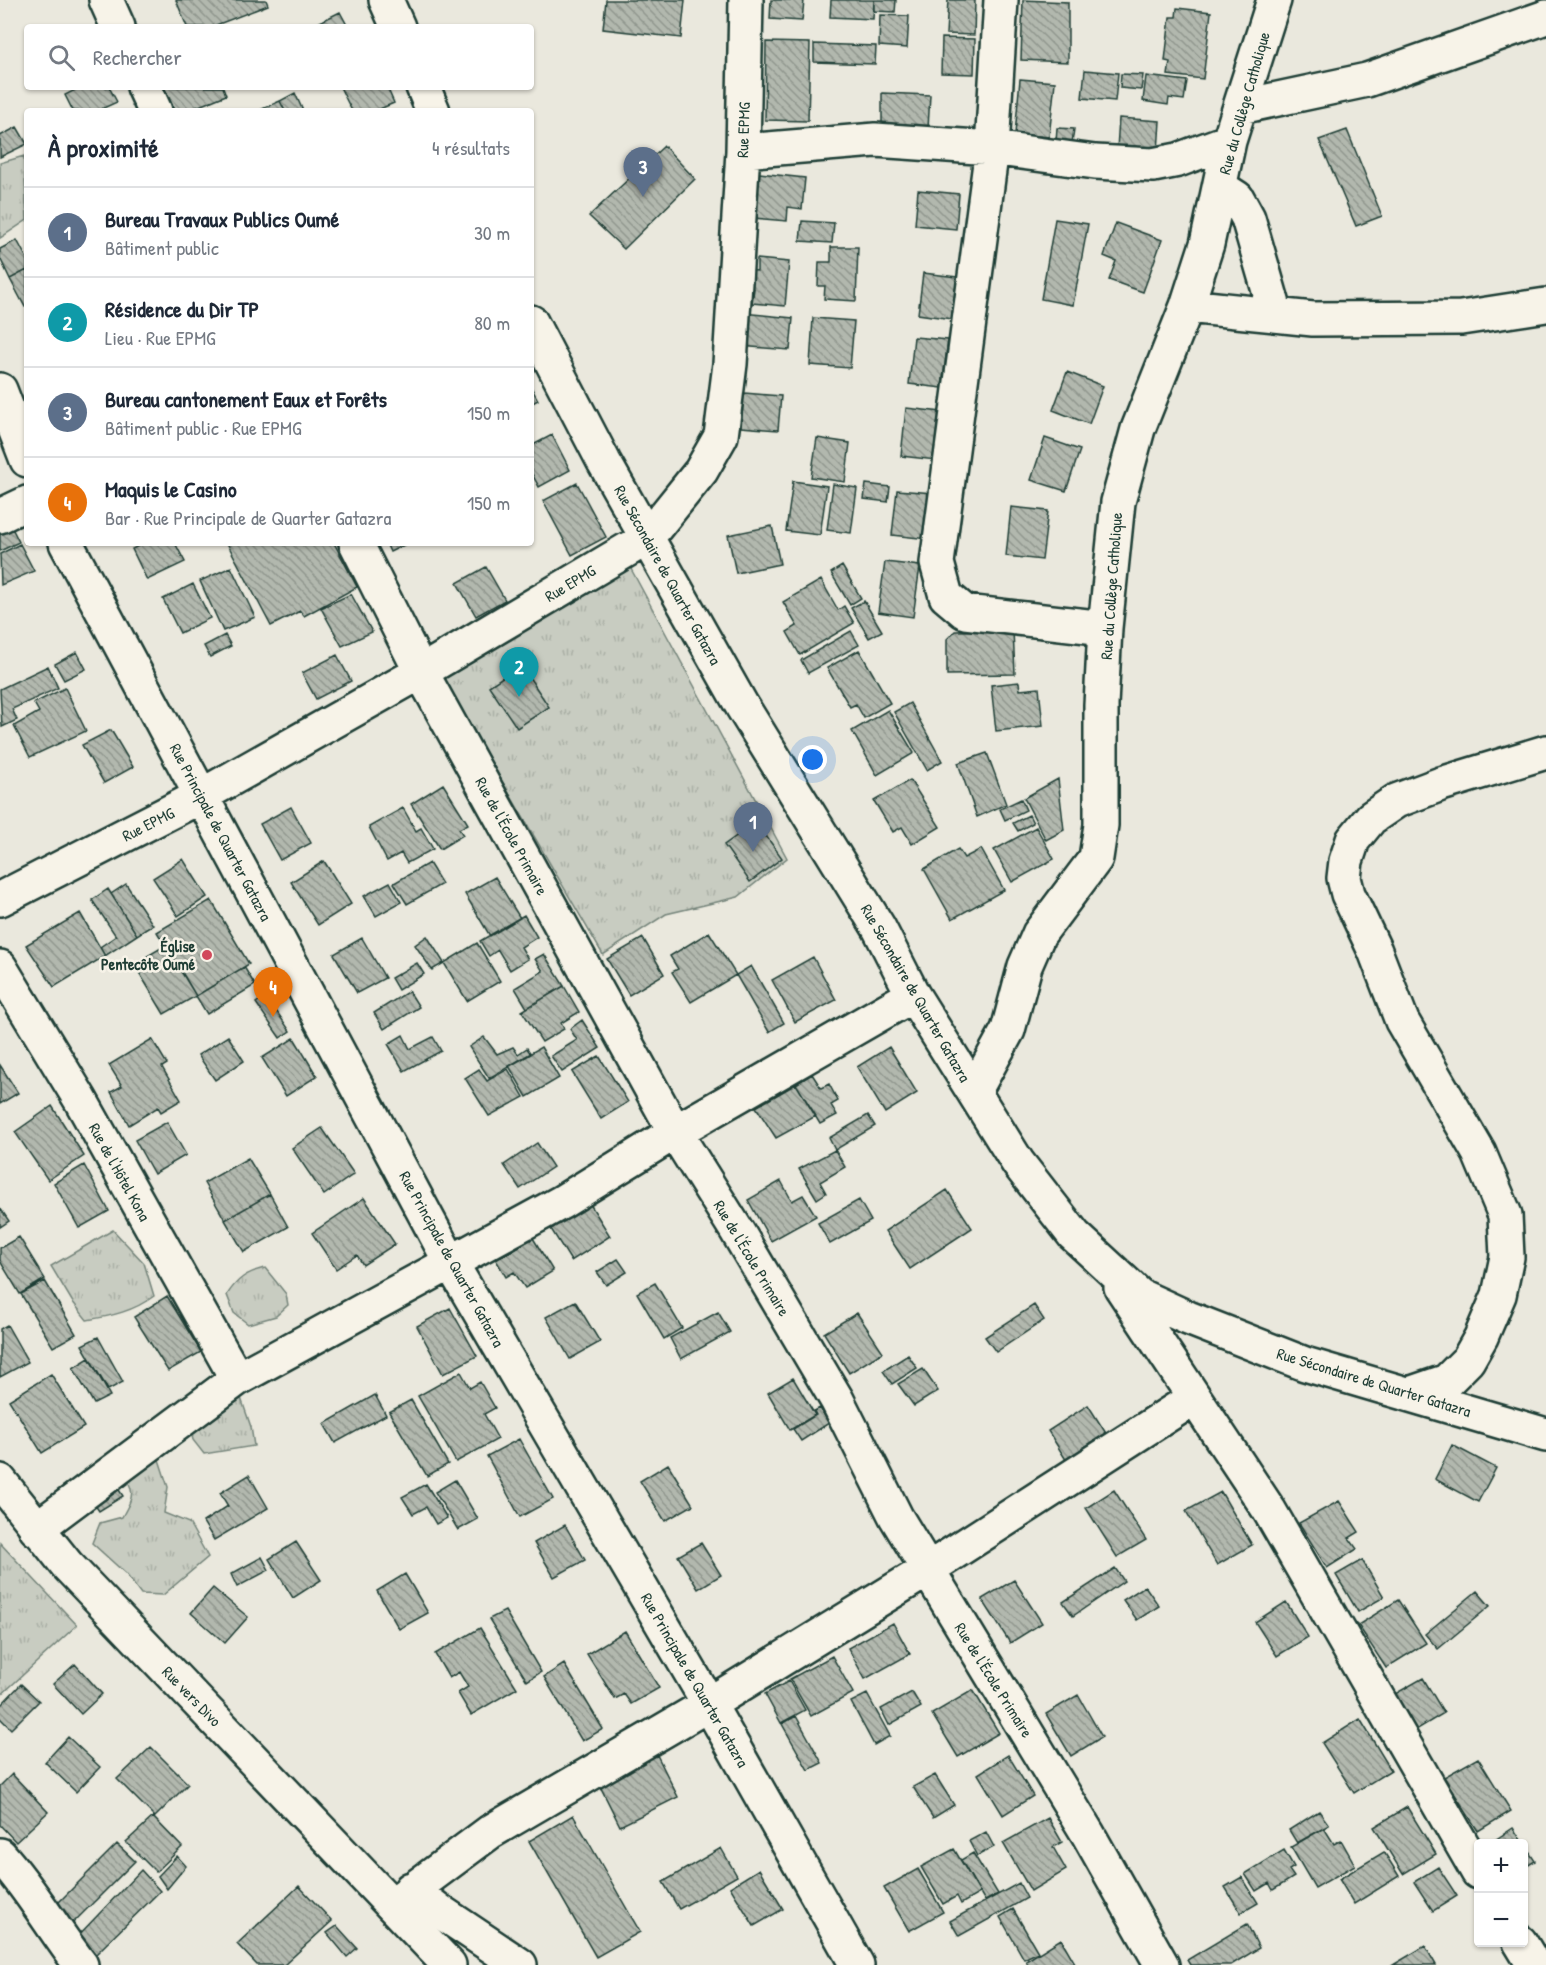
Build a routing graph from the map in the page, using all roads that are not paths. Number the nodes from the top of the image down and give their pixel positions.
1 (106, 0) edge
2 (386, 0) edge
3 (746, 0) edge
4 (1001, 0) edge
5 (1274, 0) edge
6 (1546, 16) edge
7 (117, 24) edge
8 (397, 24) edge
9 (145, 90) edge
10 (424, 90) edge
11 (1240, 107) junction
12 (154, 108) edge
13 (432, 108) edge
14 (1229, 141) junction
15 (992, 148) junction
16 (743, 151) junction
17 (1220, 187) junction
18 (1546, 305) edge
19 (1187, 306) junction
20 (1276, 315) junction
21 (534, 328) edge
22 (0, 390) edge
23 (24, 452) edge
24 (24, 504) edge
25 (0, 516) edge
26 (647, 538) junction
27 (68, 546) edge
28 (358, 546) edge
29 (1105, 628) junction
30 (421, 672) junction
31 (1546, 752) edge
32 (201, 796) junction
33 (0, 899) edge
34 (0, 967) edge
35 (913, 995) junction
36 (974, 1092) junction
37 (675, 1132) junction
38 (451, 1263) junction
39 (1109, 1268) junction
40 (237, 1379) junction
41 (1409, 1394) junction
42 (1194, 1398) junction
43 (1546, 1435) edge
44 (0, 1481) edge
45 (36, 1529) junction
46 (927, 1570) junction
47 (709, 1704) junction
48 (0, 1856) edge
49 (1474, 1863) edge
50 (402, 1897) junction
51 (1523, 1947) edge
52 (81, 1965) edge
53 (449, 1965) edge
54 (520, 1965) edge
55 (856, 1965) edge
56 (1162, 1965) edge
57 (1534, 1965) edge

1 - 7 street
2 - 8 street
3 - 16 street, Rue EPMG
4 - 15 street
5 - 11 street, Rue du Collège Catholique
6 - 11 street
9 - 12 street
10 - 13 street
11 - 14 street, Rue du Collège Catholique
14 - 15 street
14 - 17 street, Rue du Collège Catholique
15 - 16 street
15 - 29 street
16 - 26 street, Rue EPMG
17 - 19 street, Rue du Collège Catholique
17 - 20 street
18 - 20 street
19 - 20 street
19 - 29 street, Rue du Collège Catholique
21 - 26 street, Rue Sécondaire de Quarter Gatazra
22 - 23 street
24 - 25 street
26 - 30 street, Rue EPMG
26 - 35 street, Rue Sécondaire de Quarter Gatazra
27 - 32 street, Rue Principale de Quarter Gatazra
28 - 30 street, Rue de l'École Primaire
29 - 36 street, Rue du Collège Catholique
30 - 32 street, Rue EPMG
30 - 37 street, Rue de l'École Primaire
31 - 41 street
32 - 33 street, Rue EPMG
32 - 38 street, Rue Principale de Quarter Gatazra
34 - 40 street, Rue de l'Hôtel Kona
35 - 36 street, Rue Sécondaire de Quarter Gatazra
35 - 37 street
36 - 39 street, Rue Sécondaire de Quarter Gatazra
37 - 38 street
37 - 46 street, Rue de l'École Primaire
38 - 40 street
38 - 47 street, Rue Principale de Quarter Gatazra
39 - 41 street, Rue Sécondaire de Quarter Gatazra
39 - 42 street
40 - 45 street
41 - 43 street, Rue Sécondaire de Quarter Gatazra
42 - 46 street
42 - 49 street
44 - 45 street, Rue vers Divo
45 - 50 street, Rue vers Divo
46 - 47 street
46 - 56 street, Rue de l'École Primaire
47 - 50 street
47 - 55 street, Rue Principale de Quarter Gatazra
48 - 52 street
50 - 53 street
50 - 54 street
51 - 57 street

